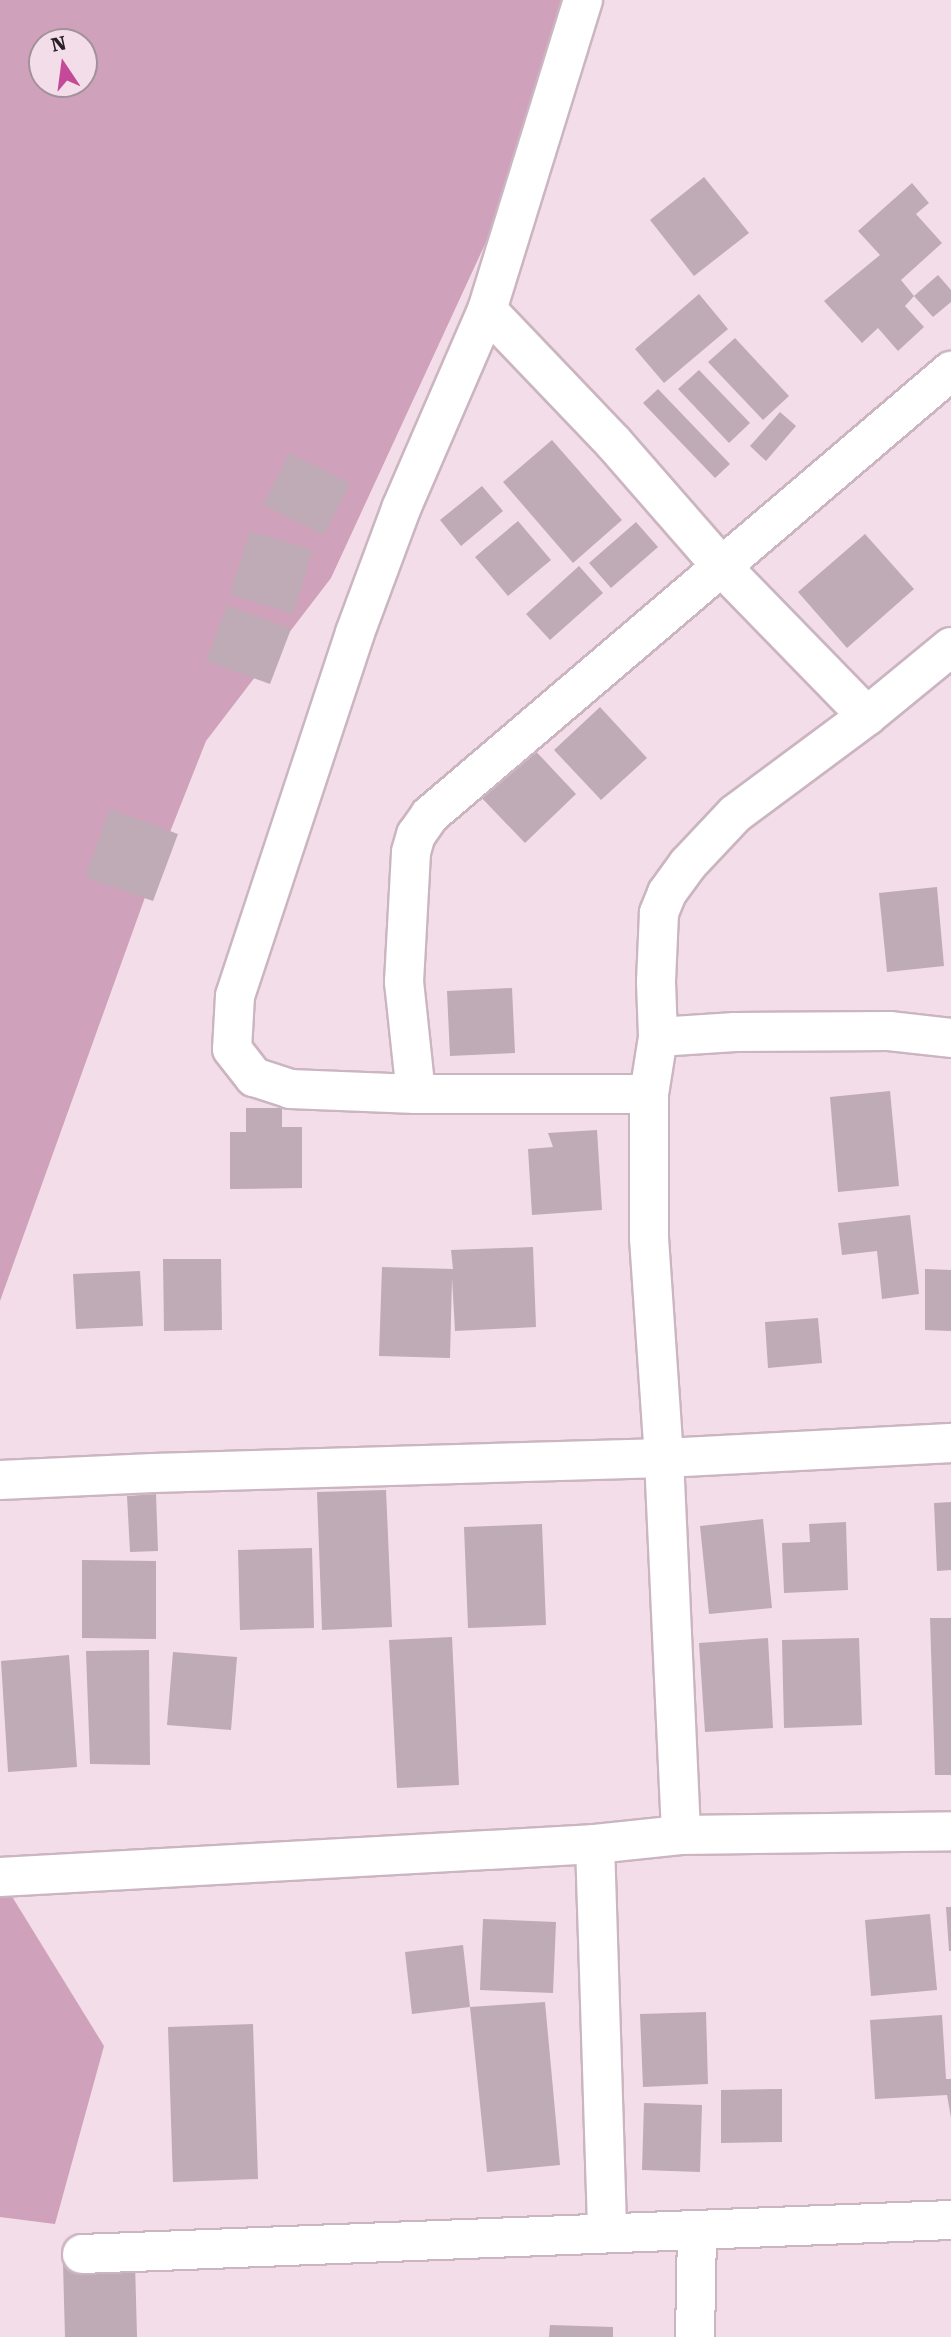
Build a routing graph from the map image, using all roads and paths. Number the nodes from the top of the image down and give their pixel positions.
1 (583, 0) edge
2 (487, 310) junction
3 (951, 371) edge
4 (722, 567) junction
5 (951, 647) edge
6 (867, 716) junction
7 (658, 1037) junction
8 (951, 1038) edge
9 (416, 1094) junction
10 (649, 1094) junction
11 (951, 1443) edge
12 (664, 1458) junction
13 (0, 1480) edge
14 (951, 1830) edge
15 (681, 1835) junction
16 (595, 1844) junction
17 (0, 1877) edge
18 (951, 2220) edge
19 (697, 2231) junction
20 (607, 2233) junction
21 (82, 2254) dead end
22 (695, 2337) edge

1 - 2 street
2 - 4 street
2 - 9 street
3 - 4 street
4 - 6 street
4 - 9 street
5 - 6 street
6 - 7 street
7 - 8 street
7 - 10 street
9 - 10 street
10 - 12 street
11 - 12 street
12 - 13 street
12 - 15 street
14 - 15 street
15 - 16 street
16 - 17 street
16 - 20 street
18 - 19 street
19 - 20 street
19 - 22 street
20 - 21 street

